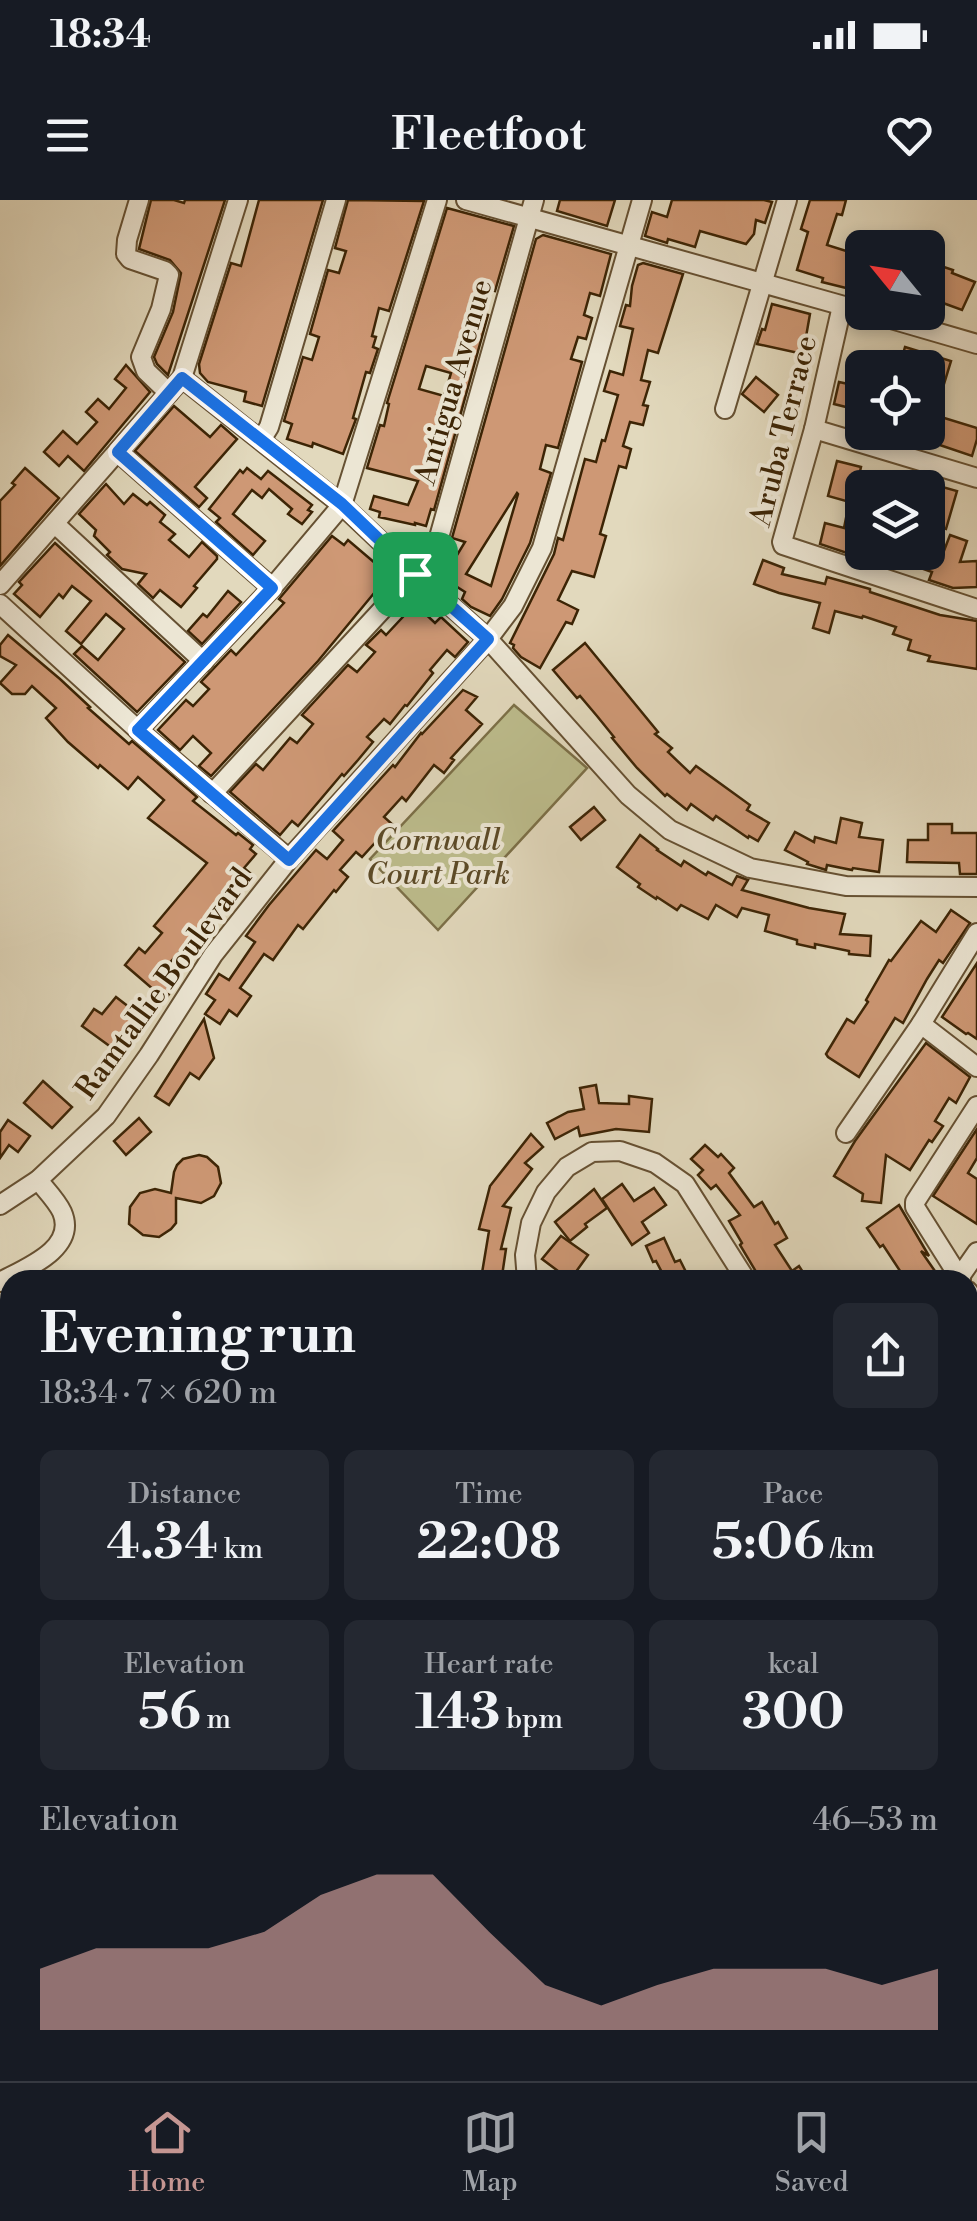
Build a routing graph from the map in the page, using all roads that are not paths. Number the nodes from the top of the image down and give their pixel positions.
1 (139, 200) edge
2 (238, 200) edge
3 (336, 200) edge
4 (437, 200) edge
5 (466, 200) edge
6 (642, 200) edge
7 (786, 200) edge
8 (531, 209) edge
9 (629, 246) junction
10 (760, 283) junction
11 (842, 306) junction
12 (845, 307) edge
13 (928, 330) edge
14 (977, 344) edge
15 (175, 386) junction
16 (724, 409) dead end
17 (814, 429) junction
18 (262, 440) junction
19 (118, 452) junction
20 (977, 478) edge
21 (342, 504) junction
22 (55, 524) junction
23 (415, 574) junction
24 (0, 585) edge
25 (272, 588) junction
26 (0, 604) edge
27 (977, 609) edge
28 (488, 639) junction
29 (204, 662) junction
30 (138, 730) junction
31 (212, 794) junction
32 (289, 860) junction
33 (977, 887) edge
34 (977, 933) edge
35 (921, 1024) junction
36 (977, 1067) edge
37 (977, 1106) edge
38 (846, 1132) dead end
39 (38, 1180) junction
40 (0, 1205) edge
41 (22, 1270) edge
42 (526, 1270) edge
43 (740, 1270) edge
44 (955, 1270) edge

1 - 15 street
2 - 15 street
3 - 18 street
4 - 21 street
5 - 8 street
6 - 9 street, Ramtallie Boulevard
7 - 10 street
8 - 9 street
8 - 23 street, Antigua Avenue
9 - 10 street
9 - 28 street, Ramtallie Boulevard
10 - 11 street
10 - 16 street
11 - 12 street
11 - 17 street, Aruba Terrace
13 - 14 street
15 - 18 street
15 - 19 street
17 - 20 street
17 - 27 street, Aruba Terrace
18 - 21 street
19 - 22 street
19 - 25 street
21 - 23 street
21 - 25 street
22 - 24 street
22 - 29 street
23 - 28 street
23 - 31 street, Antigua Avenue
25 - 29 street
26 - 30 street
28 - 32 street, Ramtallie Boulevard
28 - 33 street
29 - 30 street
30 - 31 street
31 - 32 street
32 - 39 street, Ramtallie Boulevard
34 - 35 street
35 - 36 street
35 - 38 street
37 - 44 street
39 - 40 street, Ramtallie Boulevard
39 - 41 street
42 - 43 street

